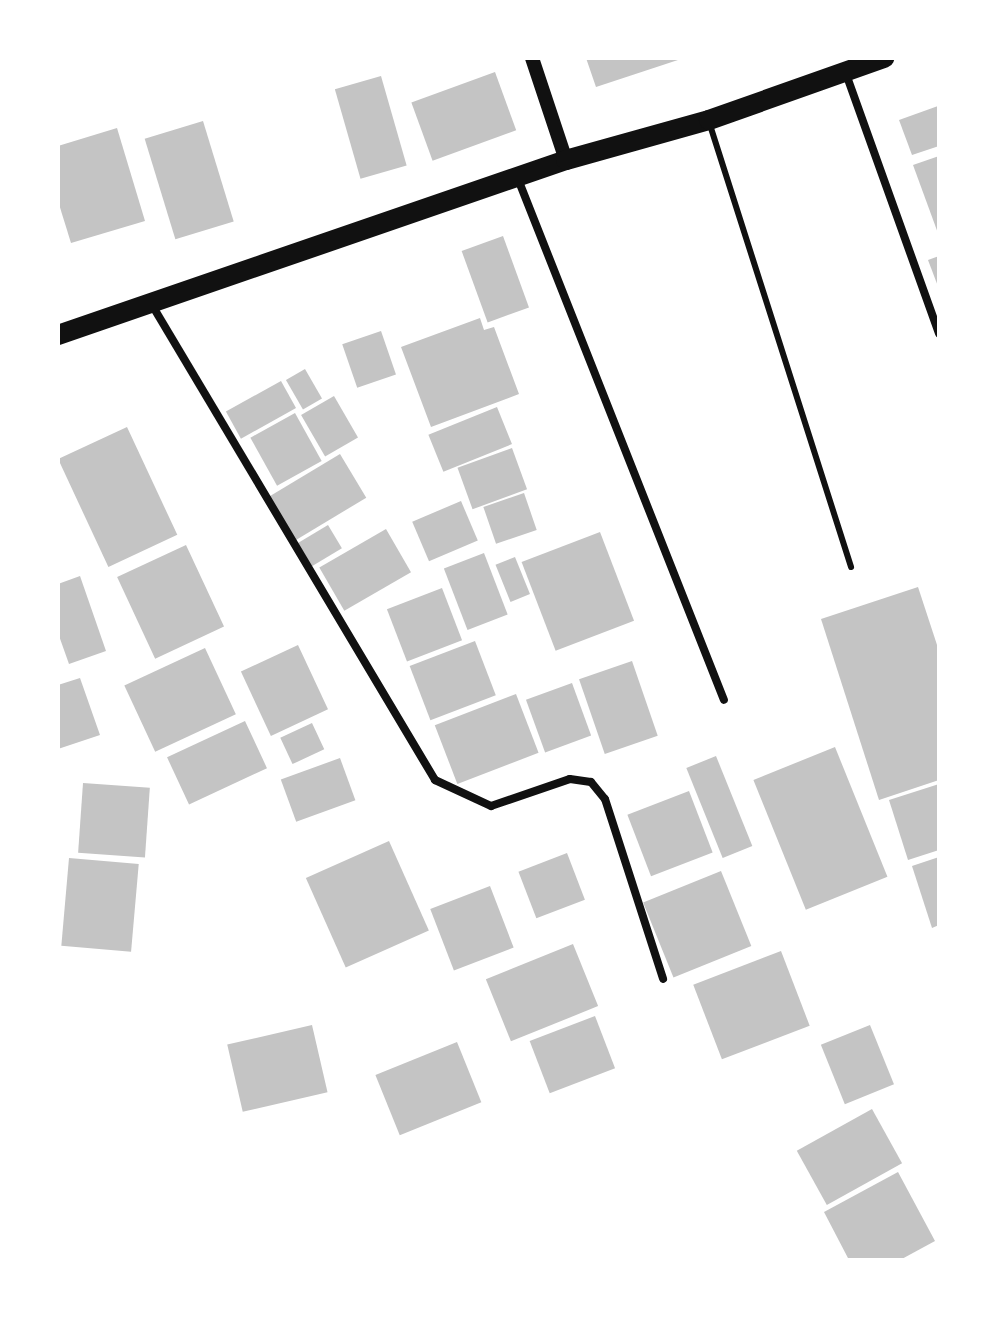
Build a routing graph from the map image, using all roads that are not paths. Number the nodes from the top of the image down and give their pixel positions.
1 (532, 58) edge
2 (884, 58) edge
3 (843, 64) edge
4 (709, 120) junction
5 (566, 160) junction
6 (518, 179) junction
7 (150, 302) junction
8 (939, 334) edge
9 (58, 335) edge
10 (851, 567) dead end
11 (724, 700) dead end
12 (663, 979) dead end

1 - 5 street
2 - 3 main road
3 - 4 main road
3 - 8 street
4 - 5 main road
4 - 10 lane
5 - 6 main road
6 - 7 main road
6 - 11 street
7 - 9 main road
7 - 12 street

